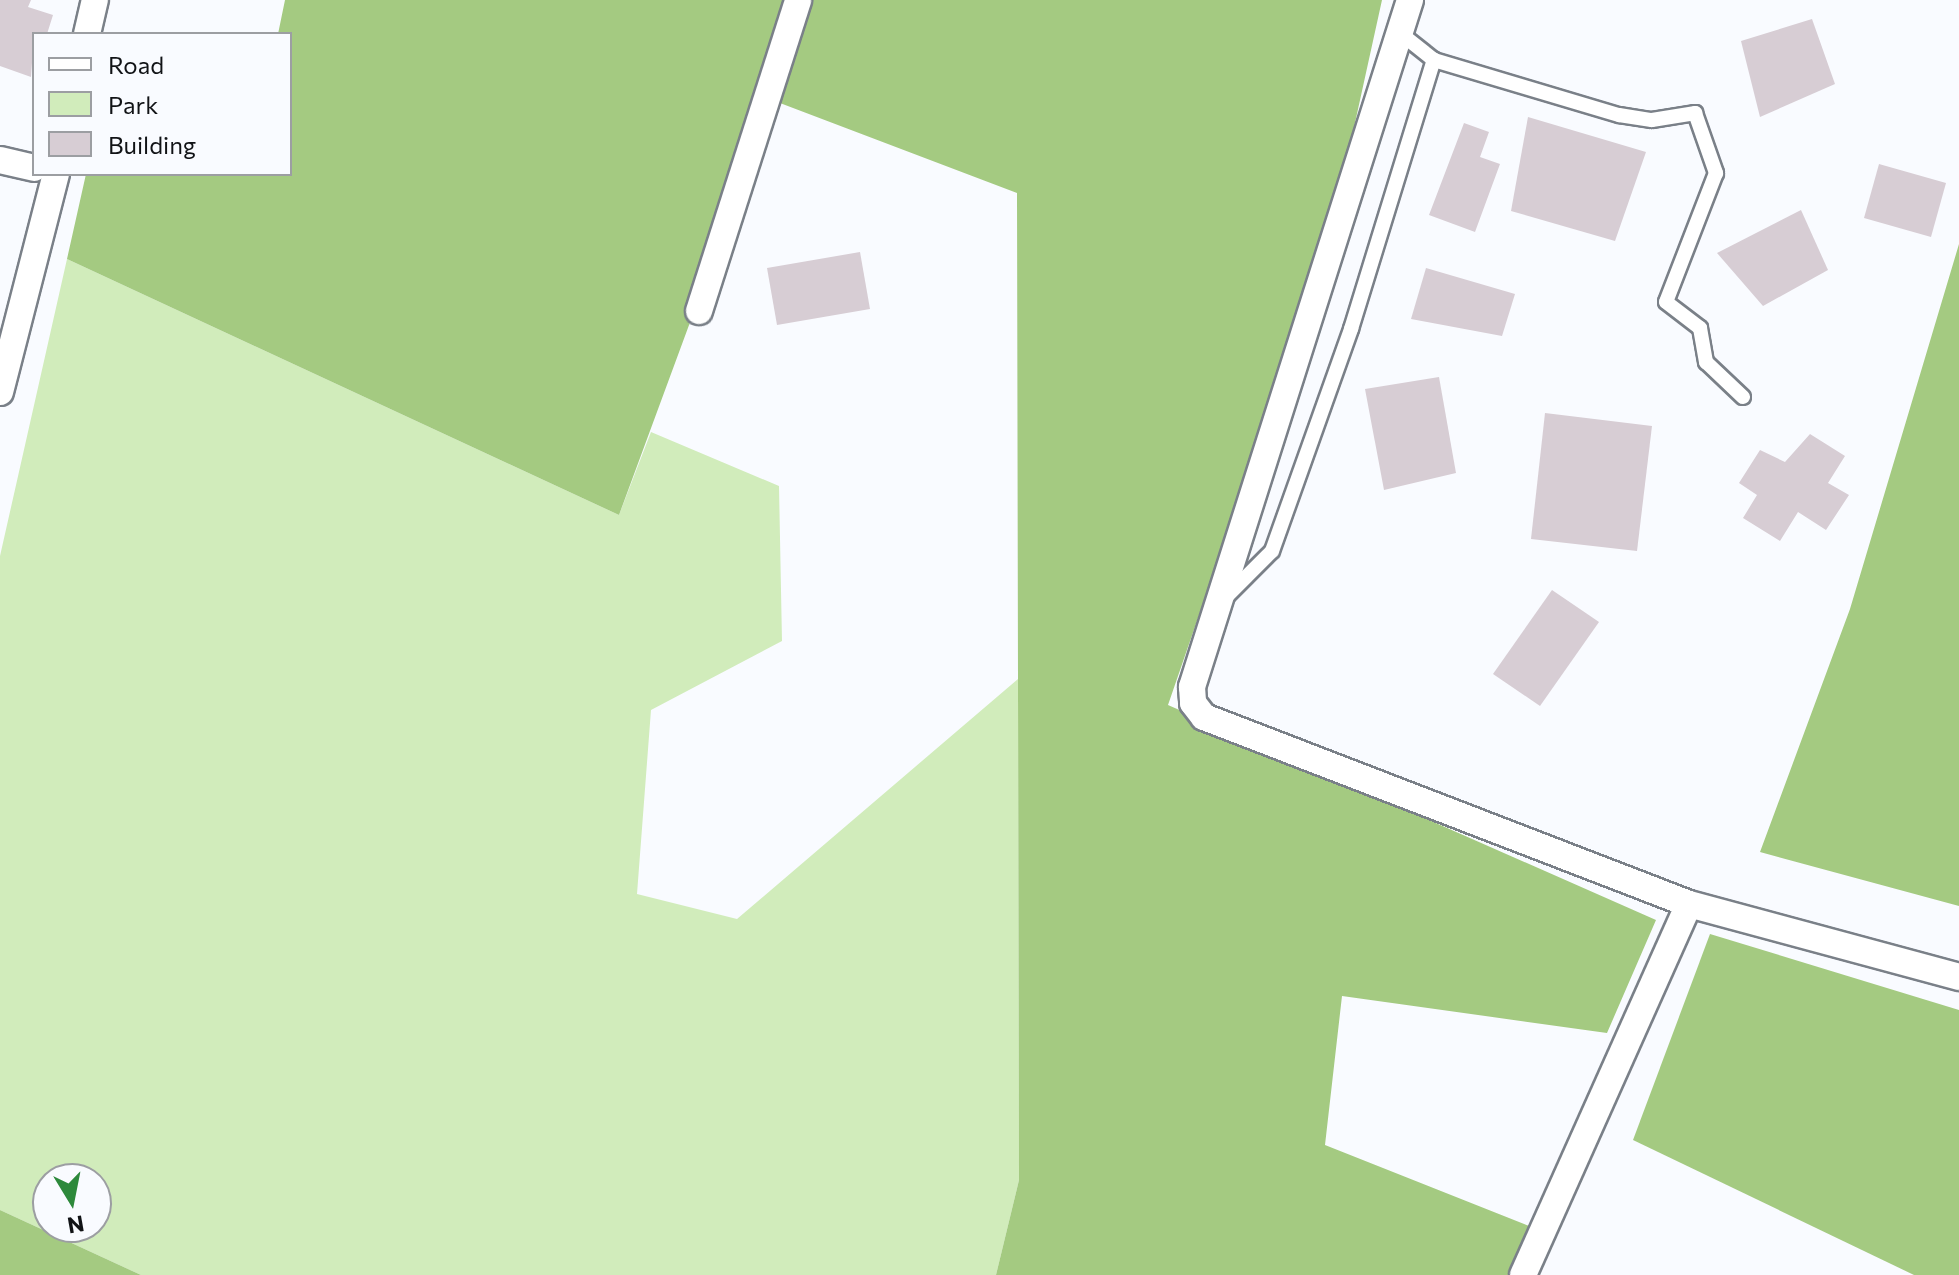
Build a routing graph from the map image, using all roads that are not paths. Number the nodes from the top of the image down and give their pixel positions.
1 (95, 0) edge
2 (798, 0) edge
3 (1410, 0) edge
4 (87, 32) edge
5 (1400, 33) junction
6 (1434, 60) junction
7 (0, 160) edge
8 (32, 168) edge
9 (55, 176) edge
10 (699, 311) dead end
11 (0, 392) edge
12 (1743, 397) dead end
13 (1217, 606) junction
14 (1689, 904) junction
15 (1959, 977) edge
16 (1523, 1275) edge

1 - 4 street
2 - 10 street
3 - 5 street
5 - 6 lane
5 - 13 street
6 - 12 lane
6 - 13 lane
7 - 8 street
9 - 11 street
13 - 14 street
14 - 15 street
14 - 16 street

